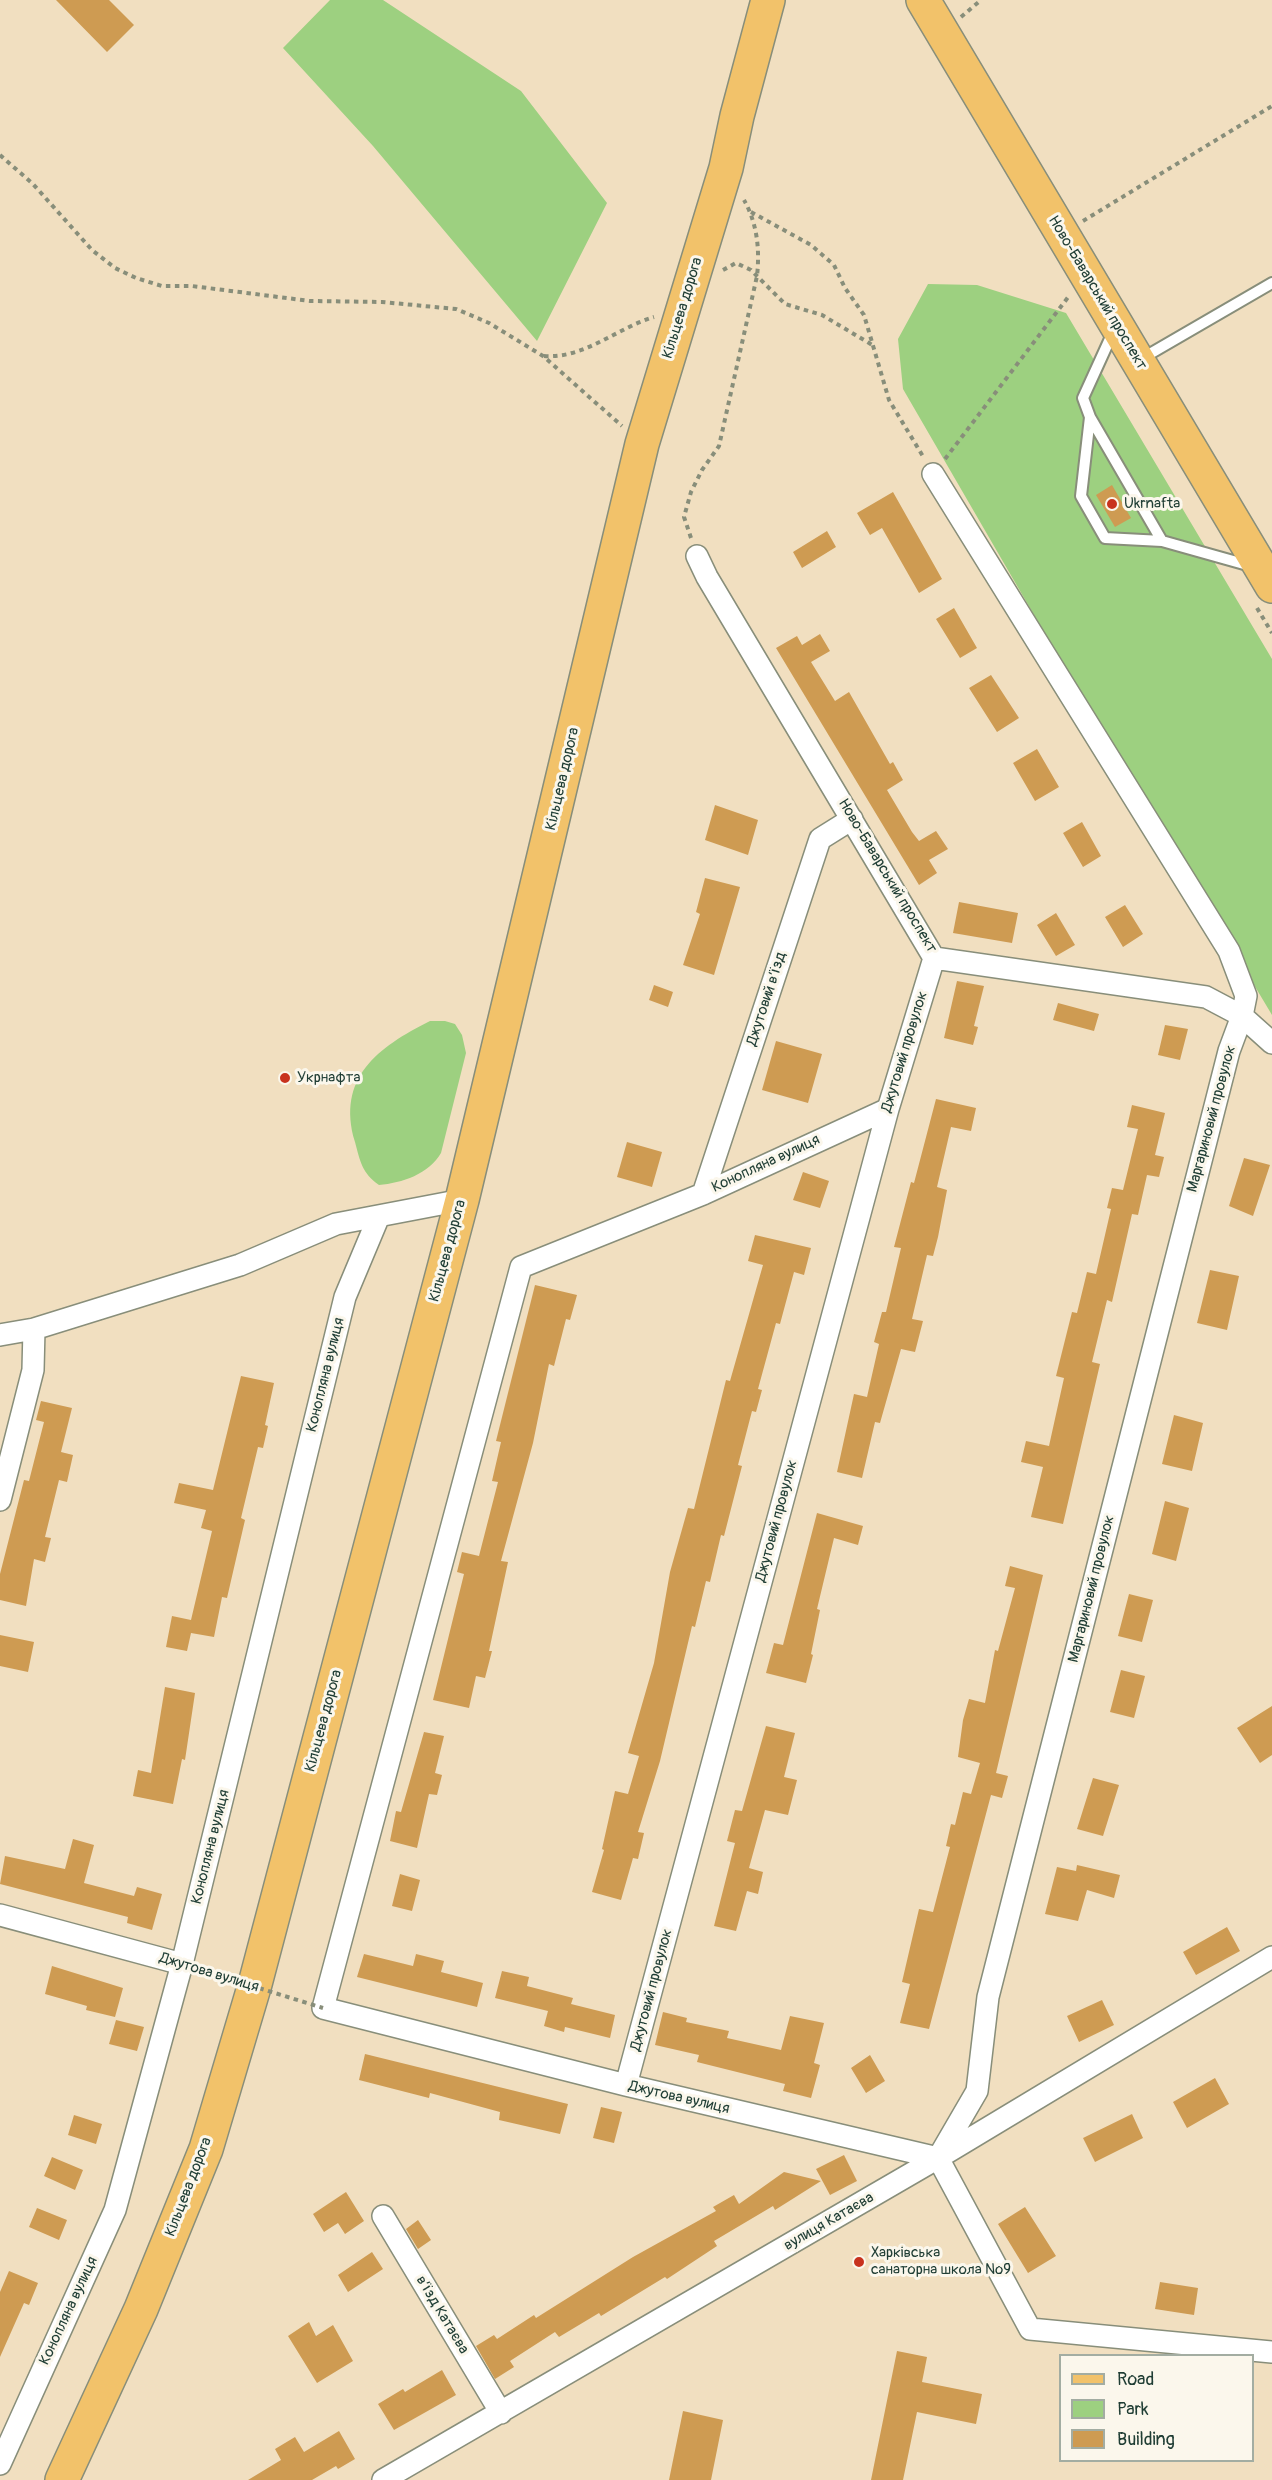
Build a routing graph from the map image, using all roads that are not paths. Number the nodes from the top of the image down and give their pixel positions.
1 (768, 0) edge
2 (923, 0) edge
3 (1272, 283) edge
4 (1117, 324) junction
5 (1138, 361) junction
6 (1090, 417) junction
7 (933, 474) road end
8 (1162, 540) junction
9 (697, 556) road end
10 (1267, 577) edge
11 (852, 819) junction
12 (934, 957) junction
13 (1242, 1016) junction
14 (1272, 1043) edge
15 (888, 1109) junction
16 (703, 1194) junction
17 (462, 1200) junction
18 (379, 1216) junction
19 (34, 1329) junction
20 (0, 1335) edge
21 (0, 1500) edge
22 (0, 1915) edge
23 (1272, 1957) edge
24 (182, 1964) junction
25 (323, 2008) joint
26 (626, 2085) junction
27 (938, 2158) junction
28 (382, 2216) dead end
29 (1272, 2352) edge
30 (501, 2413) junction
31 (0, 2464) edge
32 (62, 2480) edge
33 (383, 2480) edge

1 - 17 main road, Кільцева дорога
2 - 4 main road, Ново-Баварський проспект
3 - 5 lane
4 - 5 main road, Ново-Баварський проспект
4 - 6 lane
5 - 10 main road, Ново-Баварський проспект
6 - 8 lane
6 - 8 lane
7 - 13 street
8 - 10 lane
9 - 11 street, Ново-Баварський проспект
11 - 12 street, Ново-Баварський проспект
11 - 16 street, Джутовий в’їзд
12 - 13 street, Ново-Баварський проспект
12 - 15 street, Джутовий провулок
13 - 14 street, Ново-Баварський проспект
13 - 27 street, Маргариновий провулок
15 - 16 street, Конопляна вулиця
15 - 26 street, Джутовий провулок
16 - 25 street, Конопляна вулиця
17 - 18 street
17 - 32 main road, Кільцева дорога
18 - 19 street
18 - 24 street, Конопляна вулиця
19 - 20 street
19 - 21 street
22 - 24 street, Джутова вулиця
23 - 27 street, вулиця Катаєва
24 - 31 street, Конопляна вулиця
25 - 26 street, Джутова вулиця
26 - 27 street, Джутова вулиця
27 - 29 street
27 - 30 street, вулиця Катаєва
28 - 30 street, в’їзд Катаєва
30 - 33 street, вулиця Катаєва

